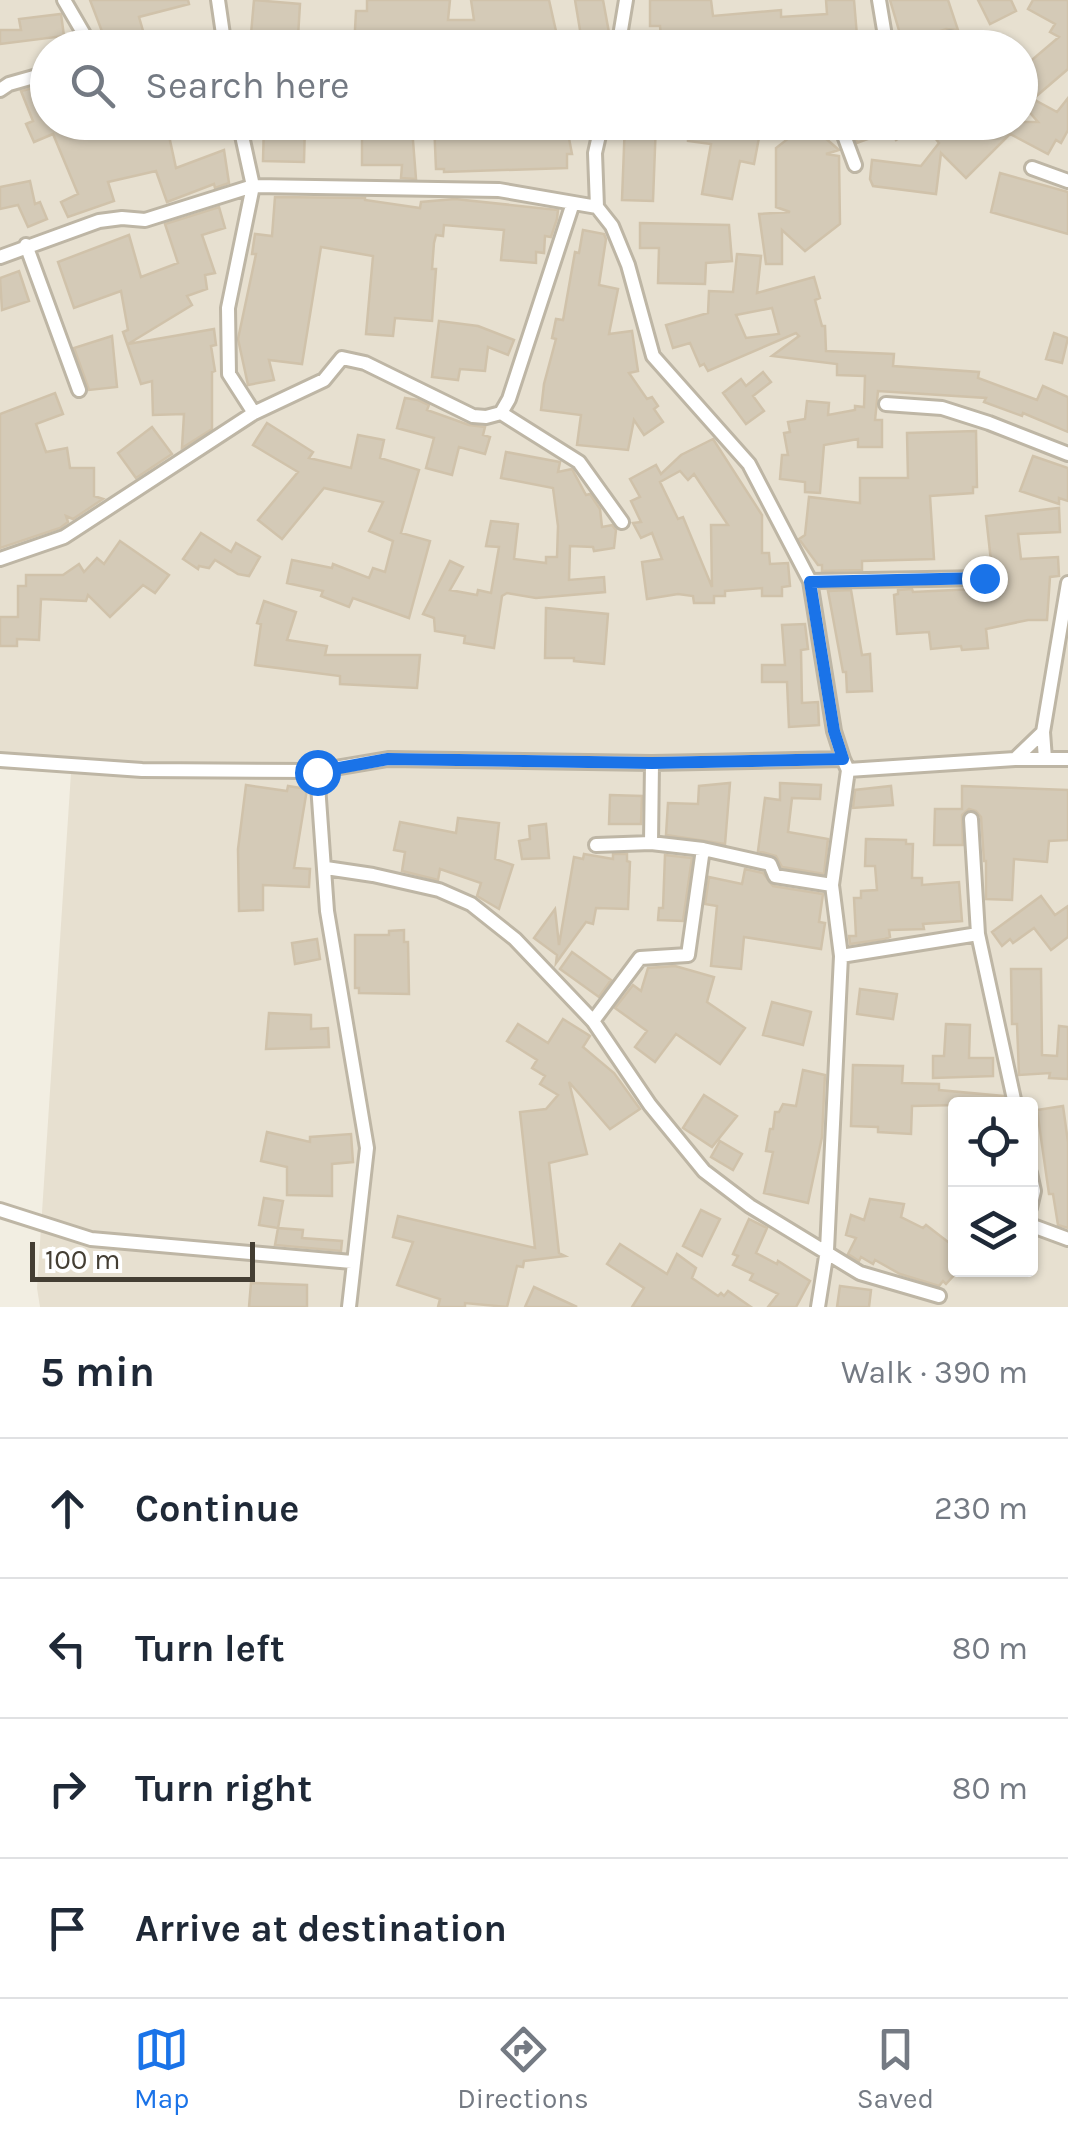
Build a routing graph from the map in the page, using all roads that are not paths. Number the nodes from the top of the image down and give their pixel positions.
1 (64, 0) edge
2 (218, 0) edge
3 (626, 0) edge
4 (878, 0) edge
5 (82, 30) edge
6 (222, 30) edge
7 (621, 30) edge
8 (884, 30) edge
9 (30, 78) edge
10 (0, 90) edge
11 (243, 140) edge
12 (598, 140) edge
13 (845, 140) edge
14 (855, 165) dead end
15 (1032, 168) dead end
16 (1068, 181) edge
17 (253, 186) junction
18 (573, 203) junction
19 (597, 207) junction
20 (26, 246) junction
21 (0, 257) edge
22 (79, 390) dead end
23 (886, 404) dead end
24 (254, 413) junction
25 (501, 413) junction
26 (1068, 454) edge
27 (622, 522) dead end
28 (0, 558) edge
29 (984, 578) dead end
30 (810, 582) junction
31 (1068, 582) edge
32 (1043, 732) junction
33 (1015, 759) junction
34 (1045, 759) junction
35 (1068, 759) edge
36 (0, 760) edge
37 (652, 763) junction
38 (845, 765) junction
39 (317, 772) junction
40 (972, 819) dead end
41 (651, 843) junction
42 (596, 845) dead end
43 (702, 848) junction
44 (326, 868) junction
45 (832, 885) junction
46 (978, 934) junction
47 (841, 956) junction
48 (593, 1021) junction
49 (1014, 1097) edge
50 (0, 1210) edge
51 (1038, 1228) edge
52 (1068, 1239) edge
53 (827, 1250) junction
54 (352, 1262) junction
55 (939, 1296) dead end
56 (349, 1307) edge
57 (818, 1307) edge

1 - 5 street
2 - 6 street
3 - 7 street
4 - 8 street
9 - 10 street
11 - 17 street
12 - 19 street
13 - 14 street
15 - 16 street
17 - 18 street
17 - 20 street
17 - 24 street
18 - 19 street
18 - 25 street
19 - 30 street
20 - 21 street
20 - 22 street
23 - 26 street
24 - 25 street
24 - 28 street
25 - 27 street
29 - 30 street
30 - 38 street
31 - 32 street
32 - 33 street
32 - 34 street
33 - 34 street
33 - 38 street
34 - 35 street
36 - 39 street
37 - 38 street
37 - 39 street
37 - 41 street
38 - 45 street
39 - 44 street
40 - 46 street
41 - 42 street
41 - 43 street
43 - 45 street
43 - 48 street
44 - 48 street
44 - 54 street
45 - 47 street
46 - 47 street
46 - 49 street
47 - 53 street
48 - 53 street
50 - 54 street
51 - 52 street
53 - 55 street
53 - 57 street
54 - 56 street

